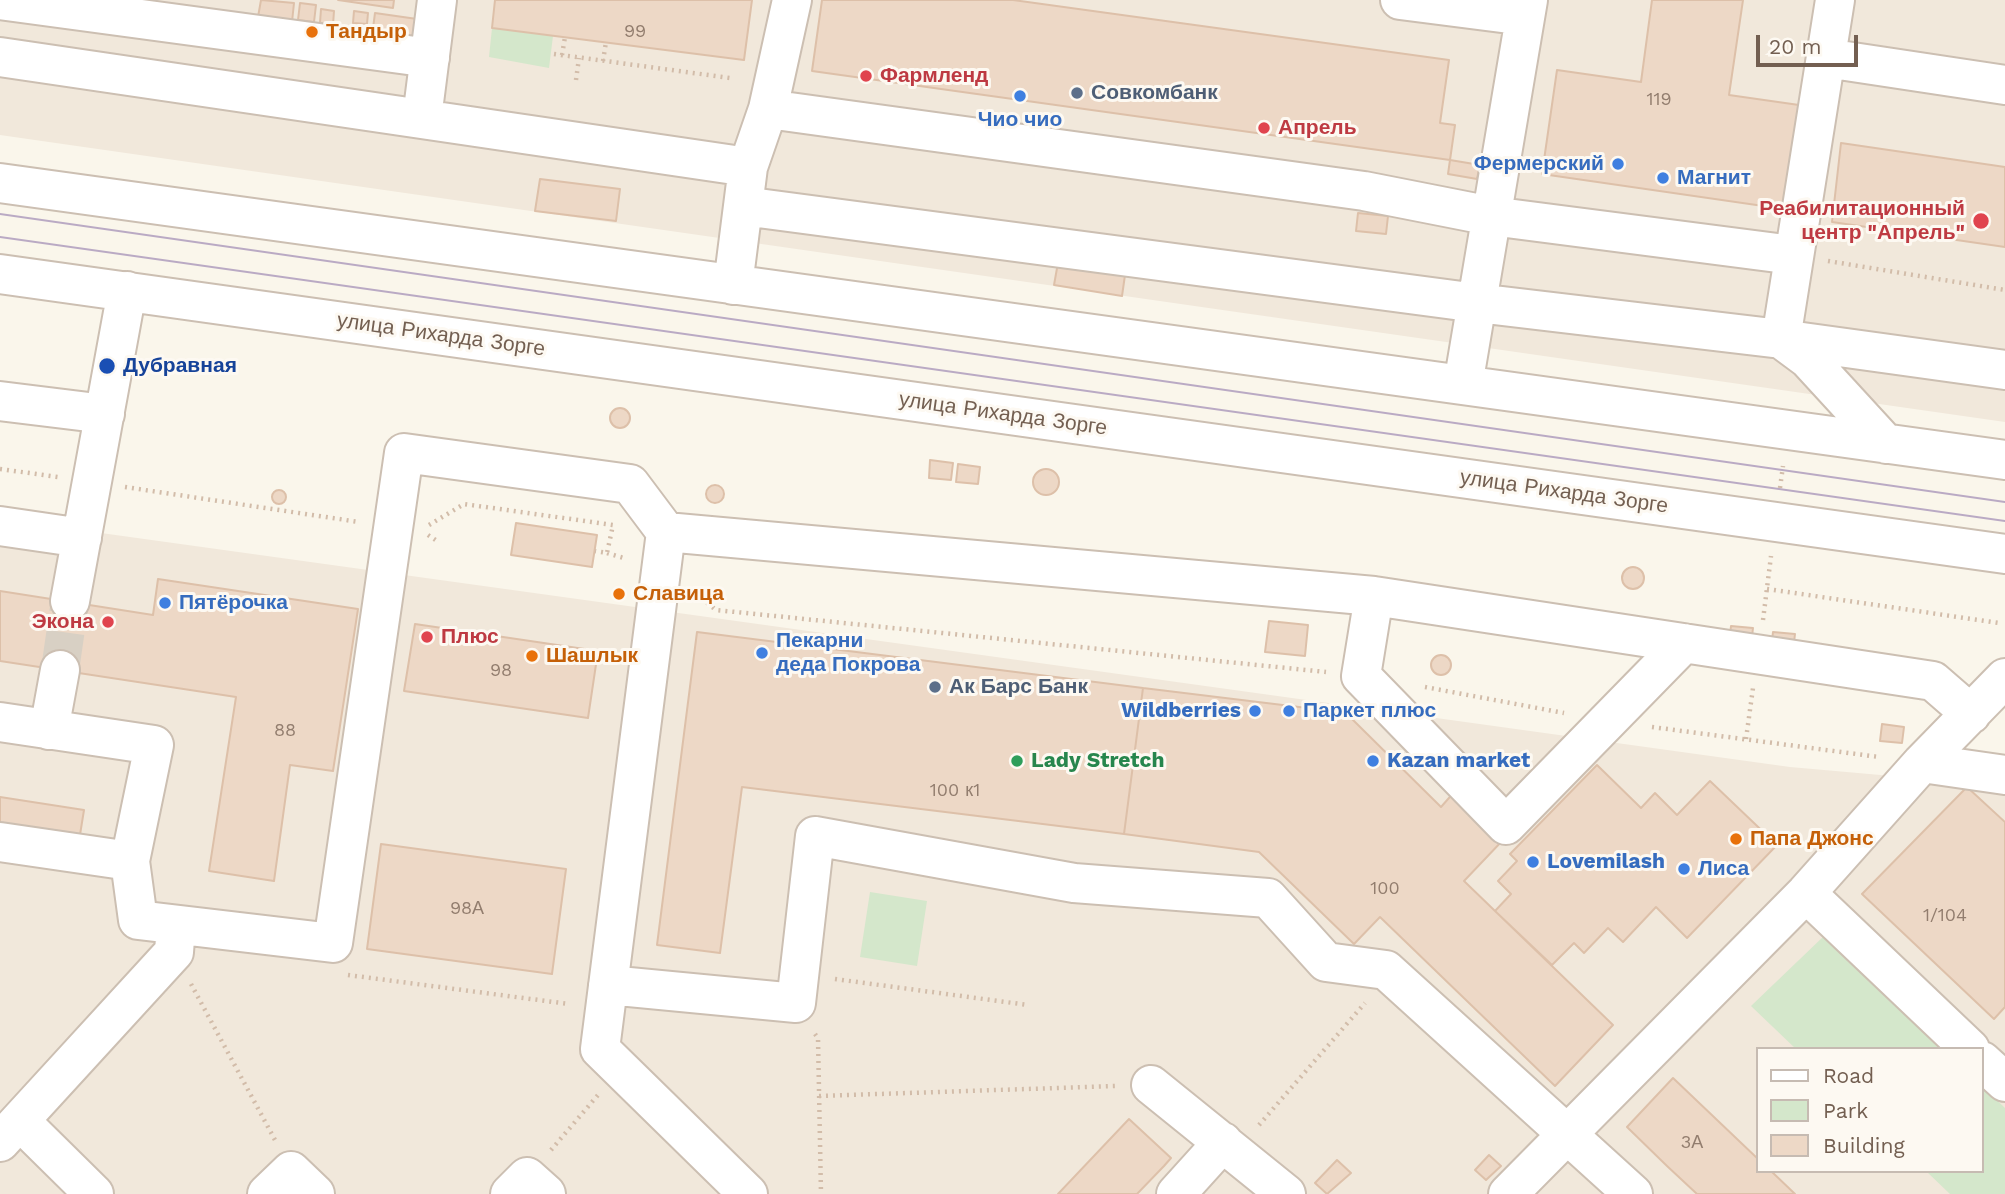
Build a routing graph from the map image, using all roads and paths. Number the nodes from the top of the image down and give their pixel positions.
1 (437, 0) edge
2 (792, 0) edge
3 (1401, 0) edge
4 (1835, 0) edge
5 (0, 1) edge
6 (1526, 8) edge
7 (565, 37) dead end
8 (606, 42) dead end
9 (554, 54) dead end
10 (562, 55) junction
11 (0, 57) edge
12 (430, 58) junction
13 (579, 58) junction
14 (1826, 58) junction
15 (603, 61) junction
16 (730, 78) dead end
17 (576, 80) dead end
18 (2005, 85) edge
19 (768, 109) junction
20 (422, 118) junction
21 (748, 167) junction
22 (0, 183) edge
23 (743, 206) junction
24 (1492, 216) junction
25 (1793, 255) junction
26 (0, 274) edge
27 (733, 285) junction
28 (2005, 290) edge
29 (127, 291) junction
30 (1477, 303) junction
31 (1781, 339) junction
32 (2005, 370) edge
33 (1463, 385) junction
34 (0, 401) edge
35 (105, 414) junction
36 (1886, 444) junction
37 (2005, 460) edge
38 (0, 468) edge
39 (92, 482) junction
40 (0, 526) edge
41 (392, 527) junction
42 (82, 538) junction
43 (595, 551) dead end
44 (663, 551) junction
45 (607, 554) junction
46 (2005, 554) edge
47 (1767, 589) dead end
48 (1374, 596) junction
49 (70, 601) tunnel mouth
50 (1999, 623) dead end
51 (1684, 643) junction
52 (60, 670) tunnel mouth
53 (1361, 676) junction
54 (2005, 678) edge
55 (1416, 686) dead end
56 (1971, 714) junction
57 (1608, 721) junction
58 (0, 722) edge
59 (49, 730) junction
60 (1922, 763) junction
61 (2005, 775) edge
62 (0, 842) edge
63 (130, 861) junction
64 (1806, 893) junction
65 (175, 938) junction
66 (335, 974) dead end
67 (1390, 974) junction
68 (797, 989) junction
69 (607, 997) junction
70 (1028, 1005) dead end
71 (1968, 1047) edge
72 (1984, 1062) edge
73 (621, 1069) junction
74 (2005, 1082) edge
75 (1151, 1085) joint
76 (819, 1096) junction
77 (10, 1132) edge
78 (1568, 1135) junction
79 (1229, 1147) junction
80 (291, 1186) edge
81 (528, 1188) edge
82 (94, 1194) edge
83 (748, 1194) edge
84 (821, 1194) edge
85 (1176, 1194) edge
86 (1286, 1194) edge
87 (1508, 1194) edge
88 (1633, 1194) edge

1 - 12 street
2 - 19 street
3 - 6 street
4 - 14 street
5 - 12 street
6 - 24 street
7 - 10 path
8 - 15 path
9 - 10 path
10 - 13 path
11 - 20 street
12 - 20 street
13 - 15 path
13 - 17 path
14 - 18 street
14 - 25 street
15 - 16 path
19 - 21 street
19 - 24 street
20 - 21 street
21 - 23 street
22 - 27 street
23 - 27 street
23 - 30 street
24 - 25 street
24 - 30 street
25 - 28 path
25 - 31 street
26 - 29 street, улица Рихарда Зорге
27 - 33 street
29 - 35 street
29 - 46 street, улица Рихарда Зорге
30 - 31 street
30 - 33 street
31 - 32 street
31 - 36 street
33 - 36 street
34 - 35 street
35 - 39 street
36 - 37 street
38 - 39 path
39 - 41 path
39 - 42 street
40 - 42 street
41 - 44 street
41 - 45 path
41 - 65 street
42 - 49 street
43 - 45 path
44 - 45 path
44 - 48 street
44 - 53 path
44 - 69 street
47 - 50 path
48 - 51 street
48 - 53 street
51 - 56 street
51 - 57 street
52 - 59 street
53 - 57 street
54 - 56 street
55 - 57 path
56 - 60 street
57 - 60 path
58 - 59 street
59 - 63 street
60 - 61 street
60 - 64 street
62 - 63 street
63 - 65 street
64 - 71 street
64 - 78 street
65 - 77 street
65 - 80 path
66 - 69 path
67 - 68 street
67 - 78 street
67 - 79 path
68 - 69 street
68 - 70 path
68 - 76 path
69 - 73 street
72 - 74 street
73 - 81 path
73 - 83 street
75 - 76 path
75 - 79 street
76 - 84 path
77 - 82 street
78 - 87 street
78 - 88 street
79 - 85 street
79 - 86 street

